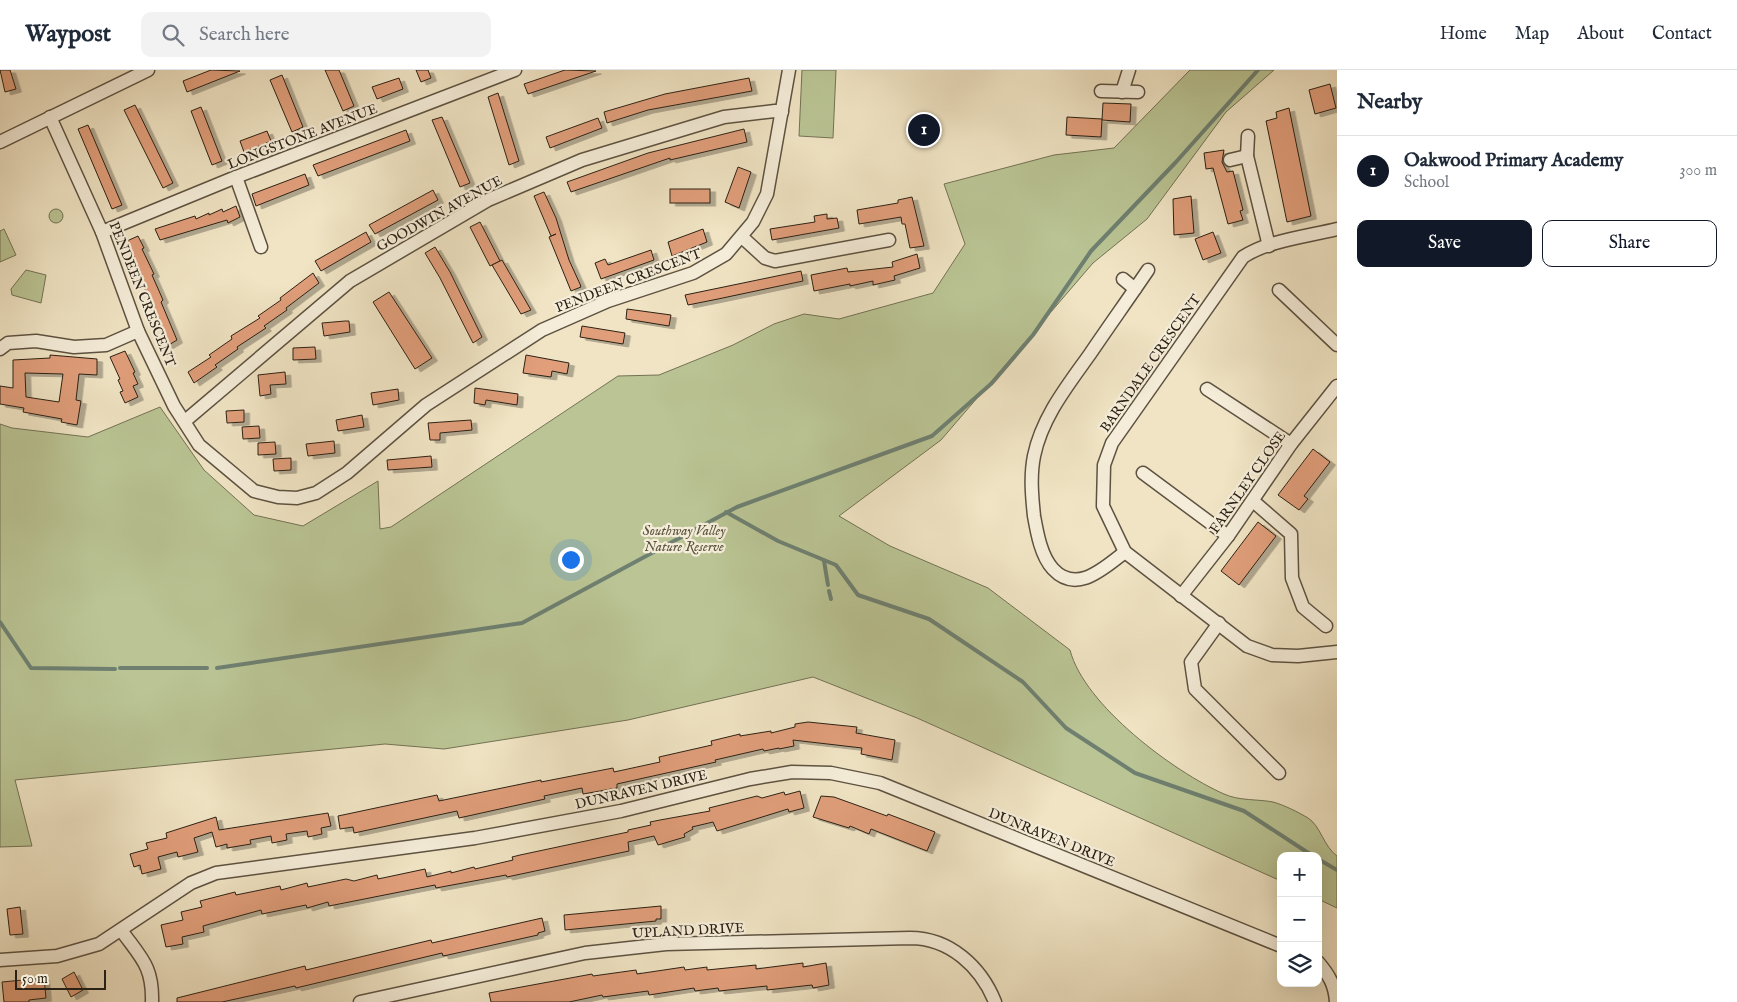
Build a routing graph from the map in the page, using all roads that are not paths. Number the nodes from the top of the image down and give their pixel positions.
1 (148, 70) edge
2 (514, 70) edge
3 (789, 70) edge
4 (1128, 70) edge
5 (1101, 91) dead end
6 (1122, 92) junction
7 (1138, 92) dead end
8 (782, 112) junction
9 (50, 117) junction
10 (1248, 136) dead end
11 (0, 142) edge
12 (1247, 156) junction
13 (1230, 160) dead end
14 (236, 177) junction
15 (1337, 229) edge
16 (102, 232) junction
17 (742, 237) junction
18 (889, 240) dead end
19 (1269, 246) junction
20 (261, 248) dead end
21 (1148, 270) dead end
22 (1123, 279) dead end
23 (1136, 289) junction
24 (1279, 290) dead end
25 (138, 331) junction
26 (1337, 345) edge
27 (0, 349) edge
28 (1337, 386) edge
29 (1207, 388) dead end
30 (185, 422) junction
31 (1291, 444) junction
32 (1142, 473) dead end
33 (1253, 501) junction
34 (1228, 536) junction
35 (1125, 552) junction
36 (1181, 596) junction
37 (1219, 623) junction
38 (1326, 626) dead end
39 (1337, 652) edge
40 (1279, 773) dead end
41 (122, 930) junction
42 (1277, 944) edge
43 (0, 960) edge
44 (1322, 967) edge
45 (152, 1002) edge
46 (360, 1002) edge
47 (995, 1002) edge
48 (1336, 1002) edge

1 - 9 street
2 - 14 street, LONGSTONE AVENUE
3 - 8 street, PENDEEN CRESCENT
4 - 6 street
5 - 6 street
6 - 7 street
8 - 17 street, PENDEEN CRESCENT
8 - 30 street, GOODWIN AVENUE
9 - 11 street
9 - 16 street, PENDEEN CRESCENT
10 - 12 street
12 - 13 street
12 - 19 street
14 - 16 street, LONGSTONE AVENUE
14 - 20 street
15 - 19 street, BARNDALE CRESCENT
16 - 25 street, PENDEEN CRESCENT
17 - 18 street
17 - 30 street, PENDEEN CRESCENT
19 - 35 street, BARNDALE CRESCENT
21 - 23 street
22 - 23 street
23 - 35 street
24 - 26 street
25 - 27 street
25 - 30 street, PENDEEN CRESCENT
28 - 31 street, FARNLEY CLOSE
29 - 31 street
31 - 33 street, FARNLEY CLOSE
32 - 34 street
33 - 34 street, FARNLEY CLOSE
33 - 38 street
34 - 36 street, FARNLEY CLOSE
35 - 36 street, BARNDALE CRESCENT
36 - 37 street, BARNDALE CRESCENT
37 - 39 street, BARNDALE CRESCENT
37 - 40 street
41 - 42 street, DUNRAVEN DRIVE
41 - 43 street, DUNRAVEN DRIVE
41 - 45 street
44 - 48 street
46 - 47 street, UPLAND DRIVE

